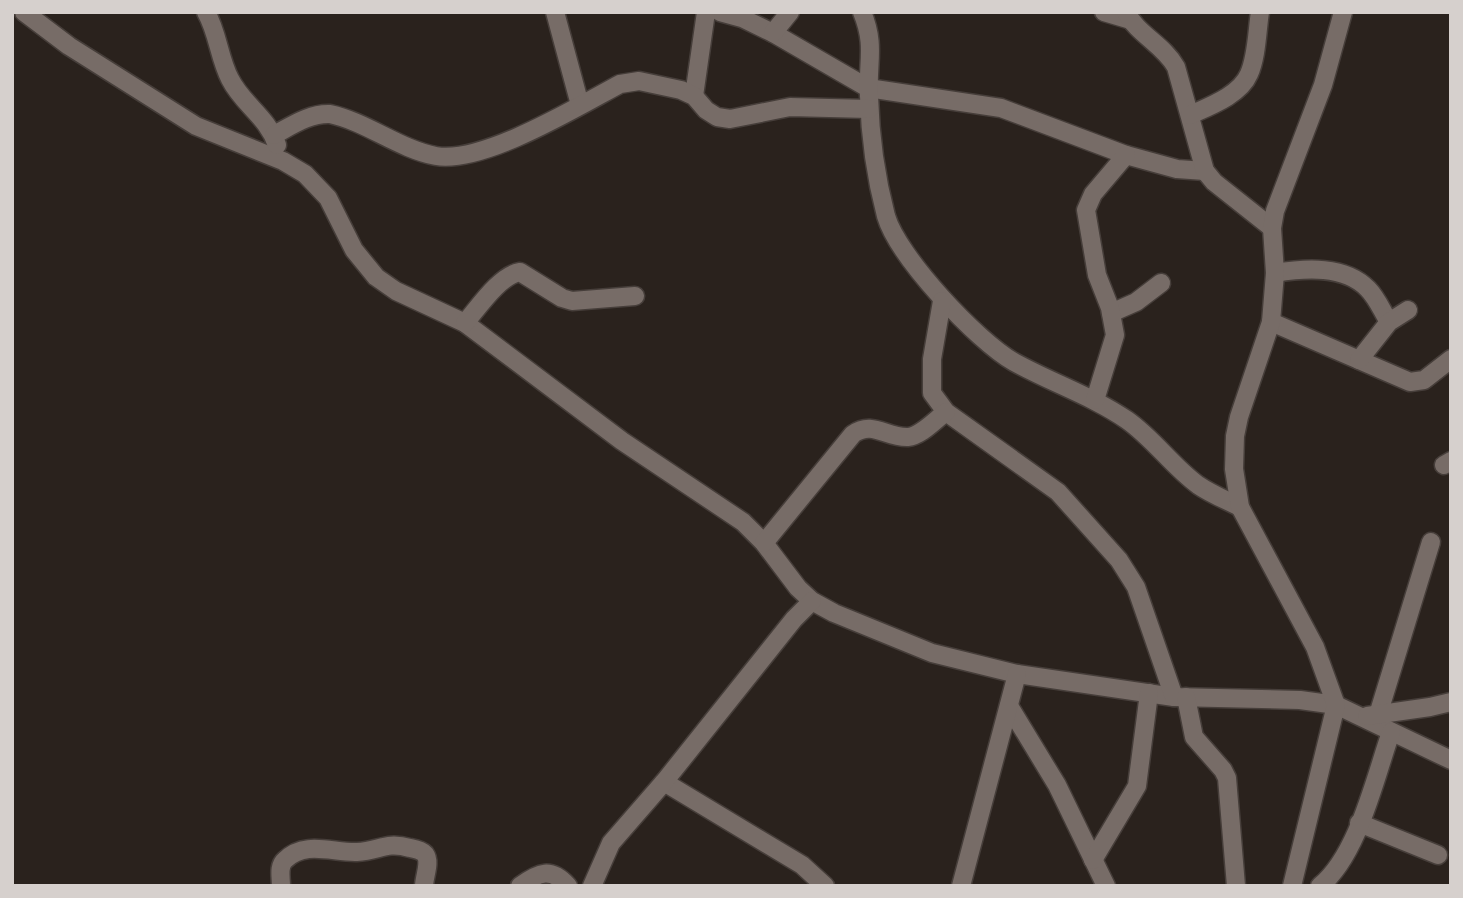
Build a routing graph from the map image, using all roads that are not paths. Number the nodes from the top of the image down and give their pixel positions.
1 (24, 12) edge
2 (206, 12) edge
3 (555, 12) edge
4 (706, 12) edge
5 (720, 12) edge
6 (790, 12) edge
7 (862, 12) edge
8 (1104, 12) edge
9 (1260, 12) edge
10 (1343, 12) edge
11 (1129, 16) edge
12 (773, 33) junction
13 (869, 88) junction
14 (694, 96) junction
15 (580, 105) junction
16 (869, 108) junction
17 (1190, 115) junction
18 (274, 135) junction
19 (1126, 155) junction
20 (283, 161) junction
21 (1205, 171) junction
22 (1272, 228) junction
23 (1275, 273) junction
24 (1161, 283) dead end
25 (635, 296) dead end
26 (942, 301) junction
27 (1408, 310) dead end
28 (1111, 313) junction
29 (1271, 322) junction
30 (1389, 322) junction
31 (465, 323) junction
32 (1451, 359) edge
33 (1359, 360) junction
34 (1095, 400) junction
35 (946, 412) junction
36 (1240, 507) junction
37 (1431, 542) dead end
38 (764, 543) junction
39 (812, 601) junction
40 (1017, 674) junction
41 (1149, 693) junction
42 (1180, 697) junction
43 (1451, 702) edge
44 (1336, 705) junction
45 (1009, 706) junction
46 (1369, 716) junction
47 (1391, 732) junction
48 (1451, 760) edge
49 (664, 782) junction
50 (1359, 823) junction
51 (1438, 855) dead end
52 (1093, 860) junction
53 (281, 886) edge
54 (424, 886) edge
55 (520, 886) edge
56 (568, 886) edge
57 (592, 886) edge
58 (825, 886) edge
59 (961, 886) edge
60 (1105, 886) edge
61 (1236, 886) edge
62 (1292, 886) edge
63 (1320, 886) edge

1 - 20 street
2 - 18 street
3 - 15 street
4 - 14 street
5 - 12 street
6 - 12 street
7 - 13 street
8 - 11 street
9 - 17 street
10 - 22 street
11 - 17 street
12 - 13 street
13 - 16 street
13 - 19 street
14 - 15 street
14 - 16 street
15 - 18 street
16 - 26 street
17 - 21 street
18 - 20 street
19 - 21 street
19 - 28 street
20 - 31 street
21 - 22 street
22 - 23 street
23 - 29 street
23 - 30 street
24 - 28 street
25 - 31 street
26 - 34 street
26 - 35 street
27 - 30 street
28 - 34 street
29 - 33 street
29 - 36 street
30 - 33 street
31 - 38 street
32 - 33 street
34 - 36 street
35 - 38 street
35 - 42 street
36 - 44 street
37 - 46 street
38 - 39 street
39 - 40 street
39 - 49 street
40 - 41 street
40 - 45 street
41 - 42 street
41 - 52 street
42 - 44 street
42 - 61 street
43 - 46 street
44 - 46 street
44 - 62 street
45 - 52 street
45 - 59 street
46 - 47 street
47 - 48 street
47 - 50 street
49 - 57 street
49 - 58 street
50 - 51 street
50 - 63 street
52 - 60 street
53 - 54 street
55 - 56 street

